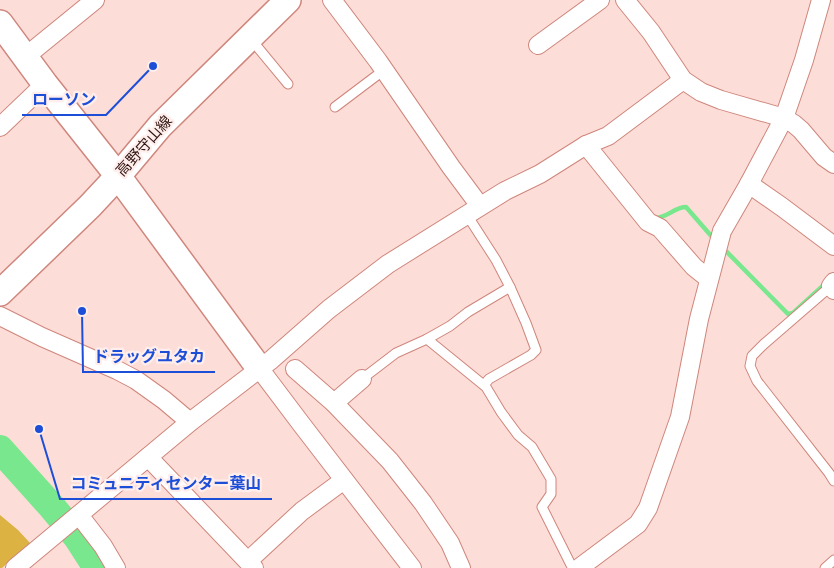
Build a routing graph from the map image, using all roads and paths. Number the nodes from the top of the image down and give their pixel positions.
1 (95, 0) edge
2 (288, 0) edge
3 (332, 0) edge
4 (600, 0) edge
5 (625, 0) edge
6 (821, 0) edge
7 (0, 23) edge
8 (250, 38) junction
9 (538, 46) dead end
10 (25, 56) junction
11 (384, 70) junction
12 (682, 80) junction
13 (45, 84) junction
14 (288, 84) dead end
15 (335, 108) dead end
16 (784, 118) junction
17 (0, 127) edge
18 (586, 146) junction
19 (834, 164) edge
20 (118, 176) junction
21 (749, 184) junction
22 (473, 211) junction
23 (834, 246) edge
24 (709, 279) junction
25 (833, 286) edge
26 (510, 287) junction
27 (0, 293) edge
28 (0, 316) edge
29 (428, 339) junction
30 (260, 368) junction
31 (295, 369) dead end
32 (362, 379) joint
33 (484, 385) junction
34 (334, 403) junction
35 (190, 422) junction
36 (148, 457) junction
37 (344, 480) junction
38 (834, 481) edge
39 (70, 522) junction
40 (834, 560) edge
41 (251, 565) edge
42 (15, 568) edge
43 (116, 568) edge
44 (412, 568) edge
45 (461, 568) edge
46 (578, 568) edge
47 (825, 568) edge

1 - 10 street
2 - 8 street, 高野守山線
3 - 11 street
4 - 9 street
5 - 12 street
6 - 16 street
7 - 10 street
8 - 14 lane
8 - 20 street, 高野守山線
10 - 13 street
11 - 15 lane
11 - 22 street
12 - 16 street
12 - 18 street
13 - 17 street
13 - 20 street
16 - 19 street
16 - 21 street
18 - 22 street
18 - 24 street
20 - 27 street, 高野守山線
20 - 30 street
21 - 23 street
21 - 24 street
22 - 26 lane
22 - 30 street
24 - 46 street
25 - 38 lane
26 - 29 lane
26 - 33 lane
28 - 35 street
29 - 32 lane
29 - 33 lane
30 - 35 street
30 - 37 street
31 - 34 street
32 - 34 street
33 - 46 lane
34 - 45 street
35 - 36 street
36 - 39 street
36 - 41 street
37 - 41 street
37 - 44 street
39 - 42 street
39 - 43 street
40 - 47 lane

